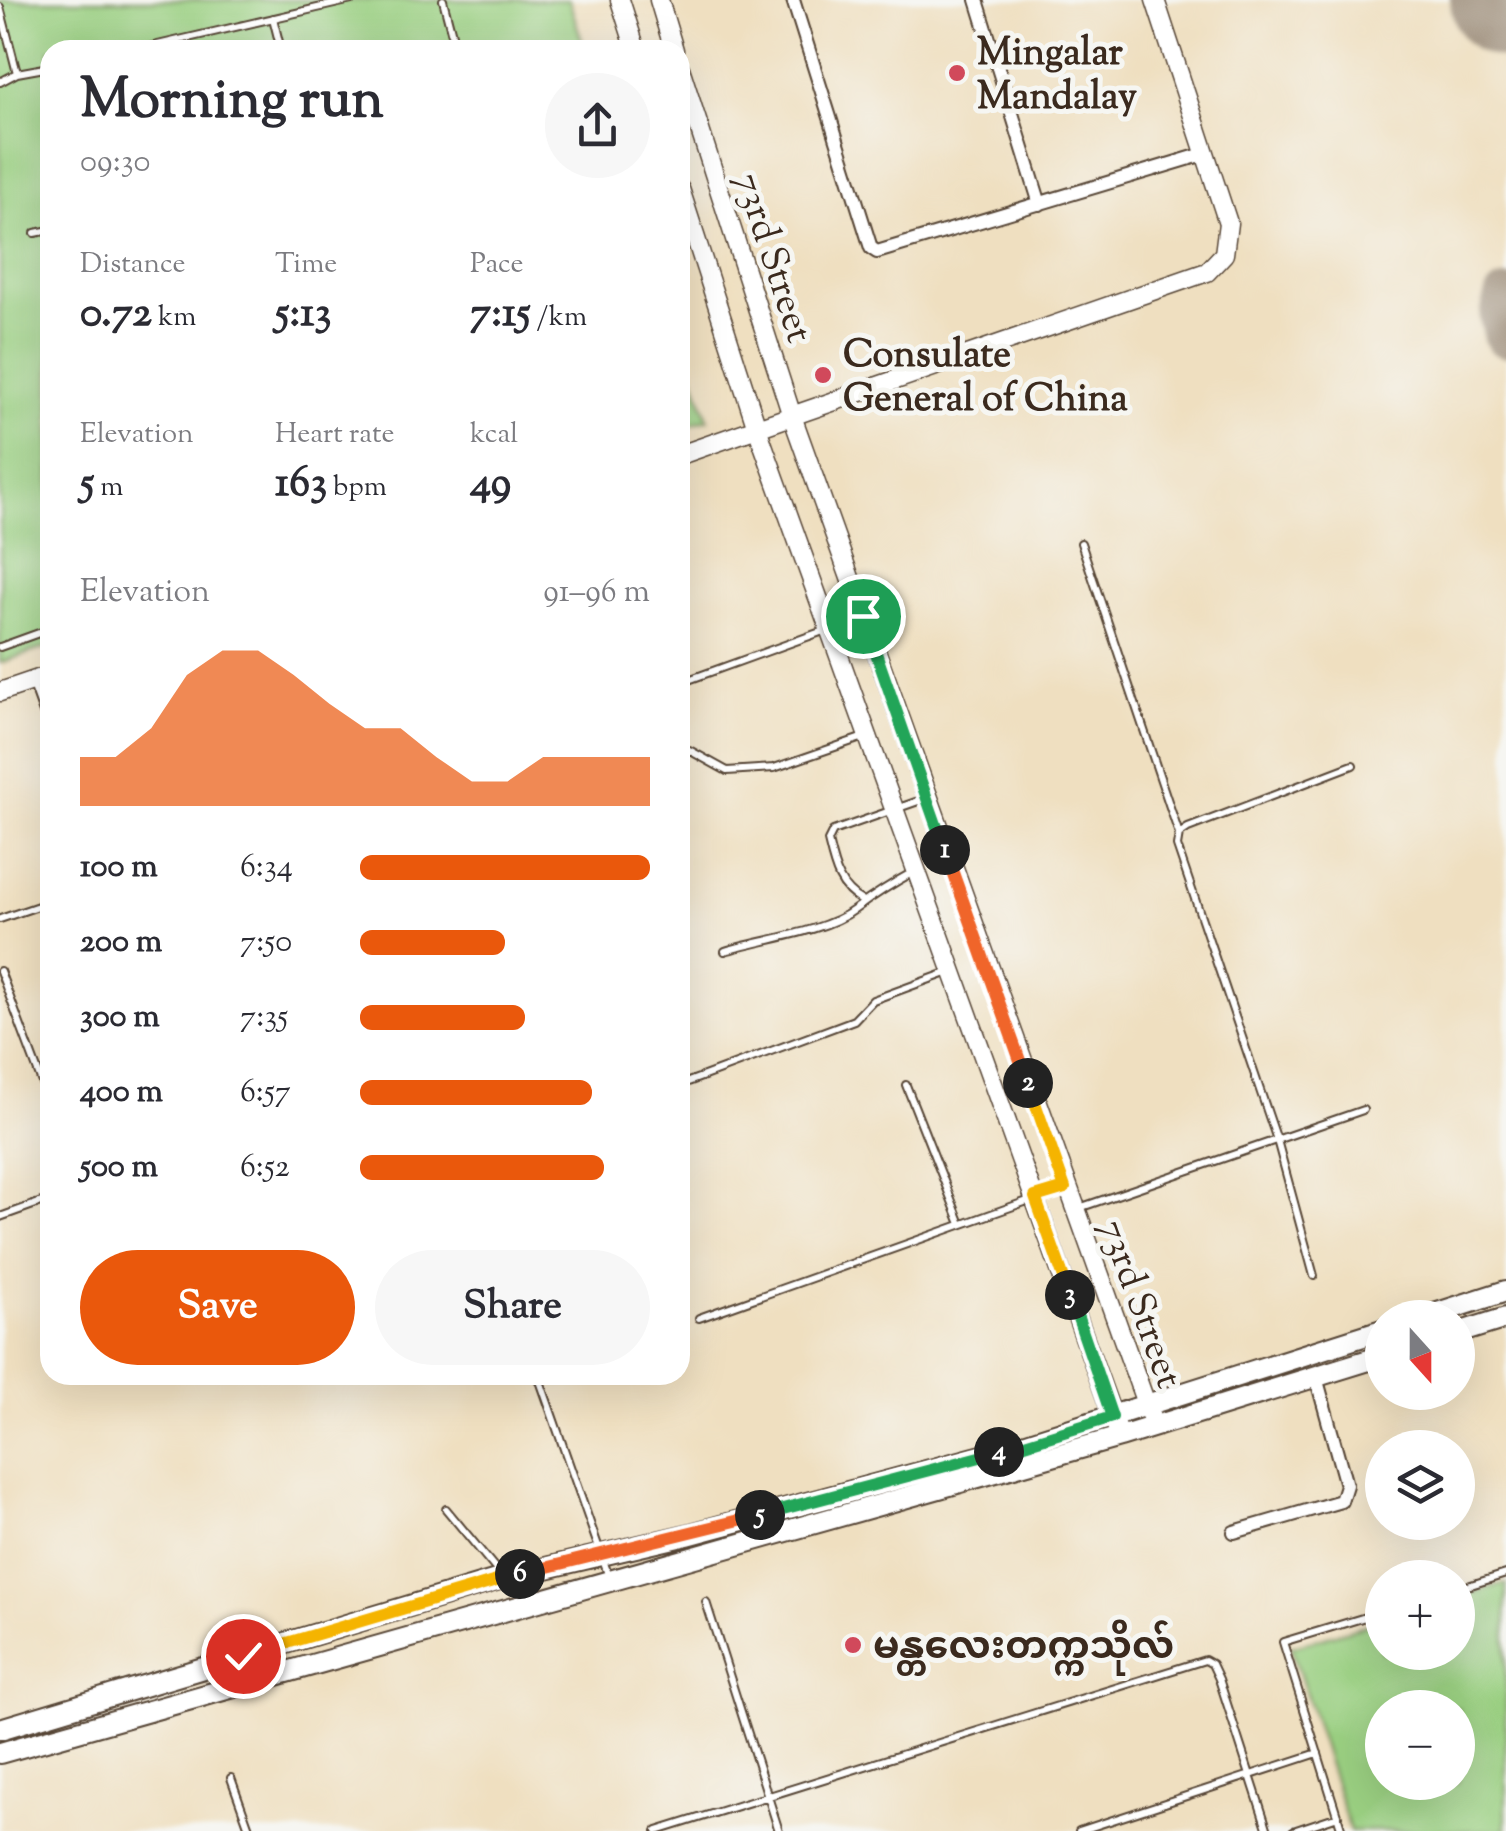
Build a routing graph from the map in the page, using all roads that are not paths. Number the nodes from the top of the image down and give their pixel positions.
1 (352, 0) edge
2 (443, 0) edge
3 (620, 0) edge
4 (659, 0) edge
5 (793, 0) edge
6 (978, 0) edge
7 (1154, 0) edge
8 (338, 2) edge
9 (0, 6) edge
10 (273, 18) junction
11 (179, 40) edge
12 (278, 40) edge
13 (453, 40) edge
14 (633, 40) edge
15 (671, 40) edge
16 (40, 69) edge
17 (17, 73) junction
18 (0, 82) edge
19 (690, 100) edge
20 (1204, 154) junction
21 (722, 202) junction
22 (1040, 204) junction
23 (690, 212) edge
24 (690, 229) edge
25 (40, 232) edge
26 (35, 233) dead end
27 (792, 416) junction
28 (756, 428) junction
29 (690, 451) edge
30 (1081, 542) dead end
31 (863, 616) junction
32 (829, 628) junction
33 (40, 633) edge
34 (0, 647) edge
35 (40, 678) edge
36 (690, 680) edge
37 (31, 681) junction
38 (0, 692) edge
39 (40, 705) edge
40 (868, 735) junction
41 (690, 751) edge
42 (1354, 765) dead end
43 (927, 798) junction
44 (895, 809) junction
45 (1179, 834) junction
46 (917, 870) junction
47 (862, 901) junction
48 (40, 905) edge
49 (0, 919) edge
50 (724, 951) dead end
51 (953, 970) junction
52 (0, 971) edge
53 (40, 1077) edge
54 (690, 1080) edge
55 (906, 1085) dead end
56 (1363, 1110) dead end
57 (1277, 1140) junction
58 (1065, 1188) junction
59 (1035, 1197) junction
60 (40, 1202) edge
61 (1074, 1210) junction
62 (0, 1216) edge
63 (960, 1224) junction
64 (1314, 1276) dead end
65 (1506, 1291) edge
66 (1475, 1301) edge
67 (699, 1318) dead end
68 (1506, 1318) edge
69 (1475, 1328) edge
70 (1365, 1335) edge
71 (1365, 1361) edge
72 (1316, 1377) junction
73 (542, 1385) edge
74 (1146, 1406) junction
75 (1112, 1417) junction
76 (1154, 1426) junction
77 (1120, 1437) junction
78 (446, 1508) dead end
79 (1234, 1532) dead end
80 (687, 1535) junction
81 (603, 1556) junction
82 (693, 1558) junction
83 (1506, 1574) edge
84 (503, 1578) junction
85 (610, 1581) junction
86 (1475, 1584) edge
87 (706, 1602) dead end
88 (1365, 1617) edge
89 (364, 1620) junction
90 (372, 1646) junction
91 (1, 1727) edge
92 (4, 1752) edge
93 (1318, 1752) junction
94 (1249, 1774) junction
95 (231, 1778) dead end
96 (768, 1796) junction
97 (1338, 1816) junction
98 (250, 1831) edge
99 (656, 1831) edge
100 (779, 1831) edge
101 (1080, 1831) edge
102 (1268, 1831) edge
103 (1293, 1831) edge
104 (1342, 1831) edge

1 - 8 lane
2 - 13 lane
3 - 14 main road
4 - 15 main road
5 - 22 street
6 - 22 street
7 - 20 main road
8 - 10 lane
9 - 17 lane
10 - 11 lane
10 - 12 lane
16 - 17 lane
17 - 18 lane
19 - 21 main road, 73rd Street
20 - 22 street
20 - 27 main road
21 - 23 main road
21 - 27 main road, 73rd Street
24 - 28 main road
25 - 26 lane
27 - 28 main road
27 - 31 main road, 73rd Street
28 - 29 main road
28 - 32 main road
30 - 45 lane
31 - 32 lane
31 - 43 main road, 73rd Street
32 - 36 lane
32 - 40 main road
33 - 34 lane
35 - 37 main road
37 - 38 main road
37 - 39 lane
40 - 41 lane
40 - 44 main road
42 - 45 lane
43 - 44 lane
43 - 58 main road, 73rd Street
44 - 46 main road
44 - 47 lane
45 - 57 lane
46 - 47 lane
46 - 51 main road
47 - 50 lane
48 - 49 lane
51 - 54 lane
51 - 59 main road
52 - 53 lane
55 - 63 lane
56 - 57 lane
57 - 61 lane
57 - 64 lane
58 - 59 lane
58 - 61 main road, 73rd Street
59 - 63 lane
59 - 75 main road
60 - 62 lane
61 - 74 main road, 73rd Street
63 - 67 lane
65 - 66 main road
68 - 69 main road
70 - 74 main road
71 - 72 main road
72 - 76 main road
72 - 79 street
73 - 81 lane
74 - 75 main road
74 - 76 main road, 73rd Street
75 - 77 main road
75 - 80 main road
76 - 77 main road
77 - 82 main road
78 - 84 lane
80 - 81 main road
80 - 82 main road
81 - 84 main road
81 - 85 lane
82 - 85 main road
83 - 86 lane
84 - 89 main road
85 - 90 main road
87 - 96 lane
88 - 93 lane
89 - 90 lane
89 - 91 main road
90 - 92 main road
91 - 92 lane
93 - 94 lane
93 - 97 lane
94 - 96 lane
94 - 101 lane
94 - 102 lane
95 - 98 lane
96 - 99 lane
96 - 100 lane
97 - 103 lane
97 - 104 lane

